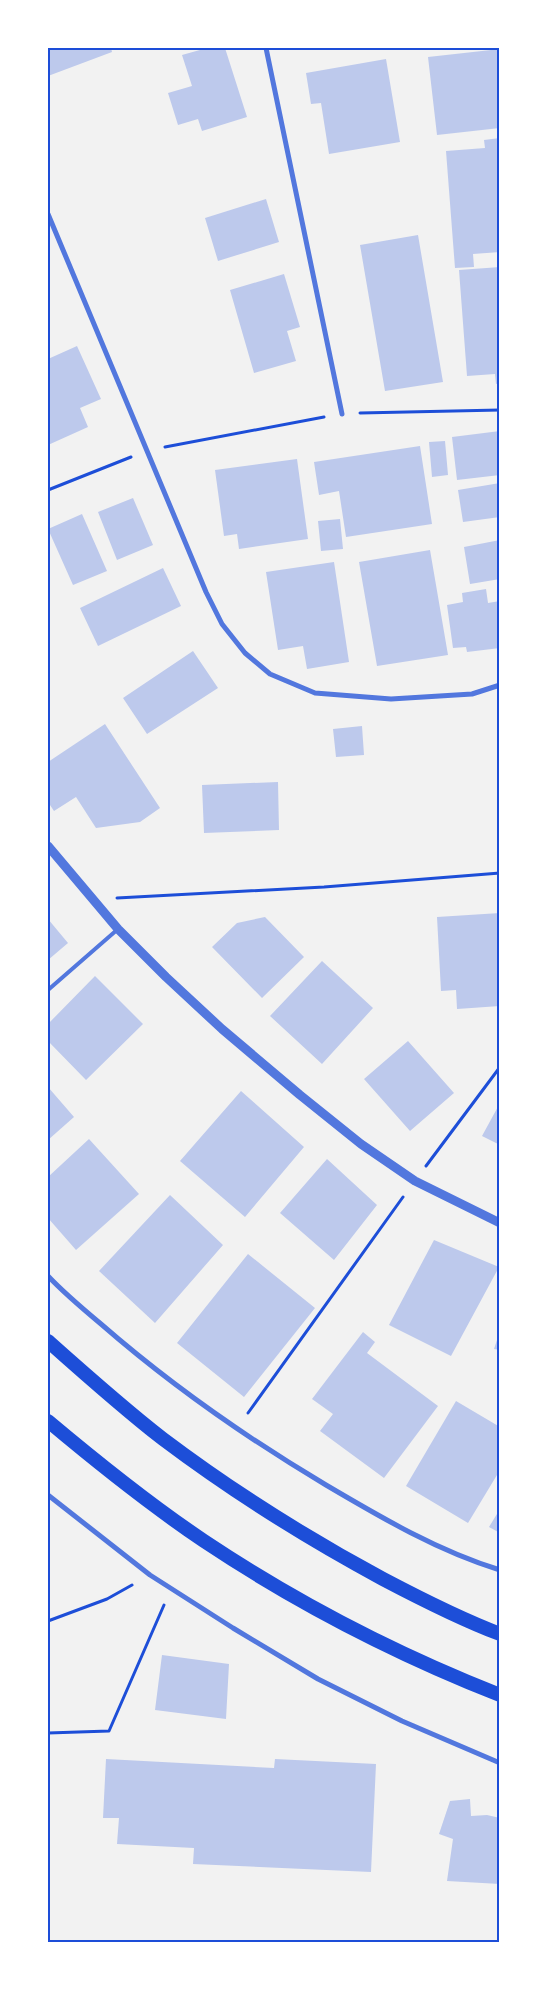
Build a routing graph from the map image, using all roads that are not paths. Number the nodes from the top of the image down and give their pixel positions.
1 (266, 48) edge
2 (48, 214) edge
3 (342, 414) road end
4 (500, 685) edge
5 (48, 846) edge
6 (118, 929) junction
7 (48, 990) edge
8 (500, 1224) edge
9 (48, 1276) edge
10 (48, 1341) edge
11 (48, 1420) edge
12 (48, 1495) edge
13 (500, 1570) edge
14 (500, 1634) edge
15 (500, 1695) edge
16 (500, 1763) edge

1 - 3 street
2 - 4 street
5 - 6 street
6 - 7 lane
6 - 8 street
9 - 13 street
10 - 14 highway
11 - 15 highway
12 - 16 street

